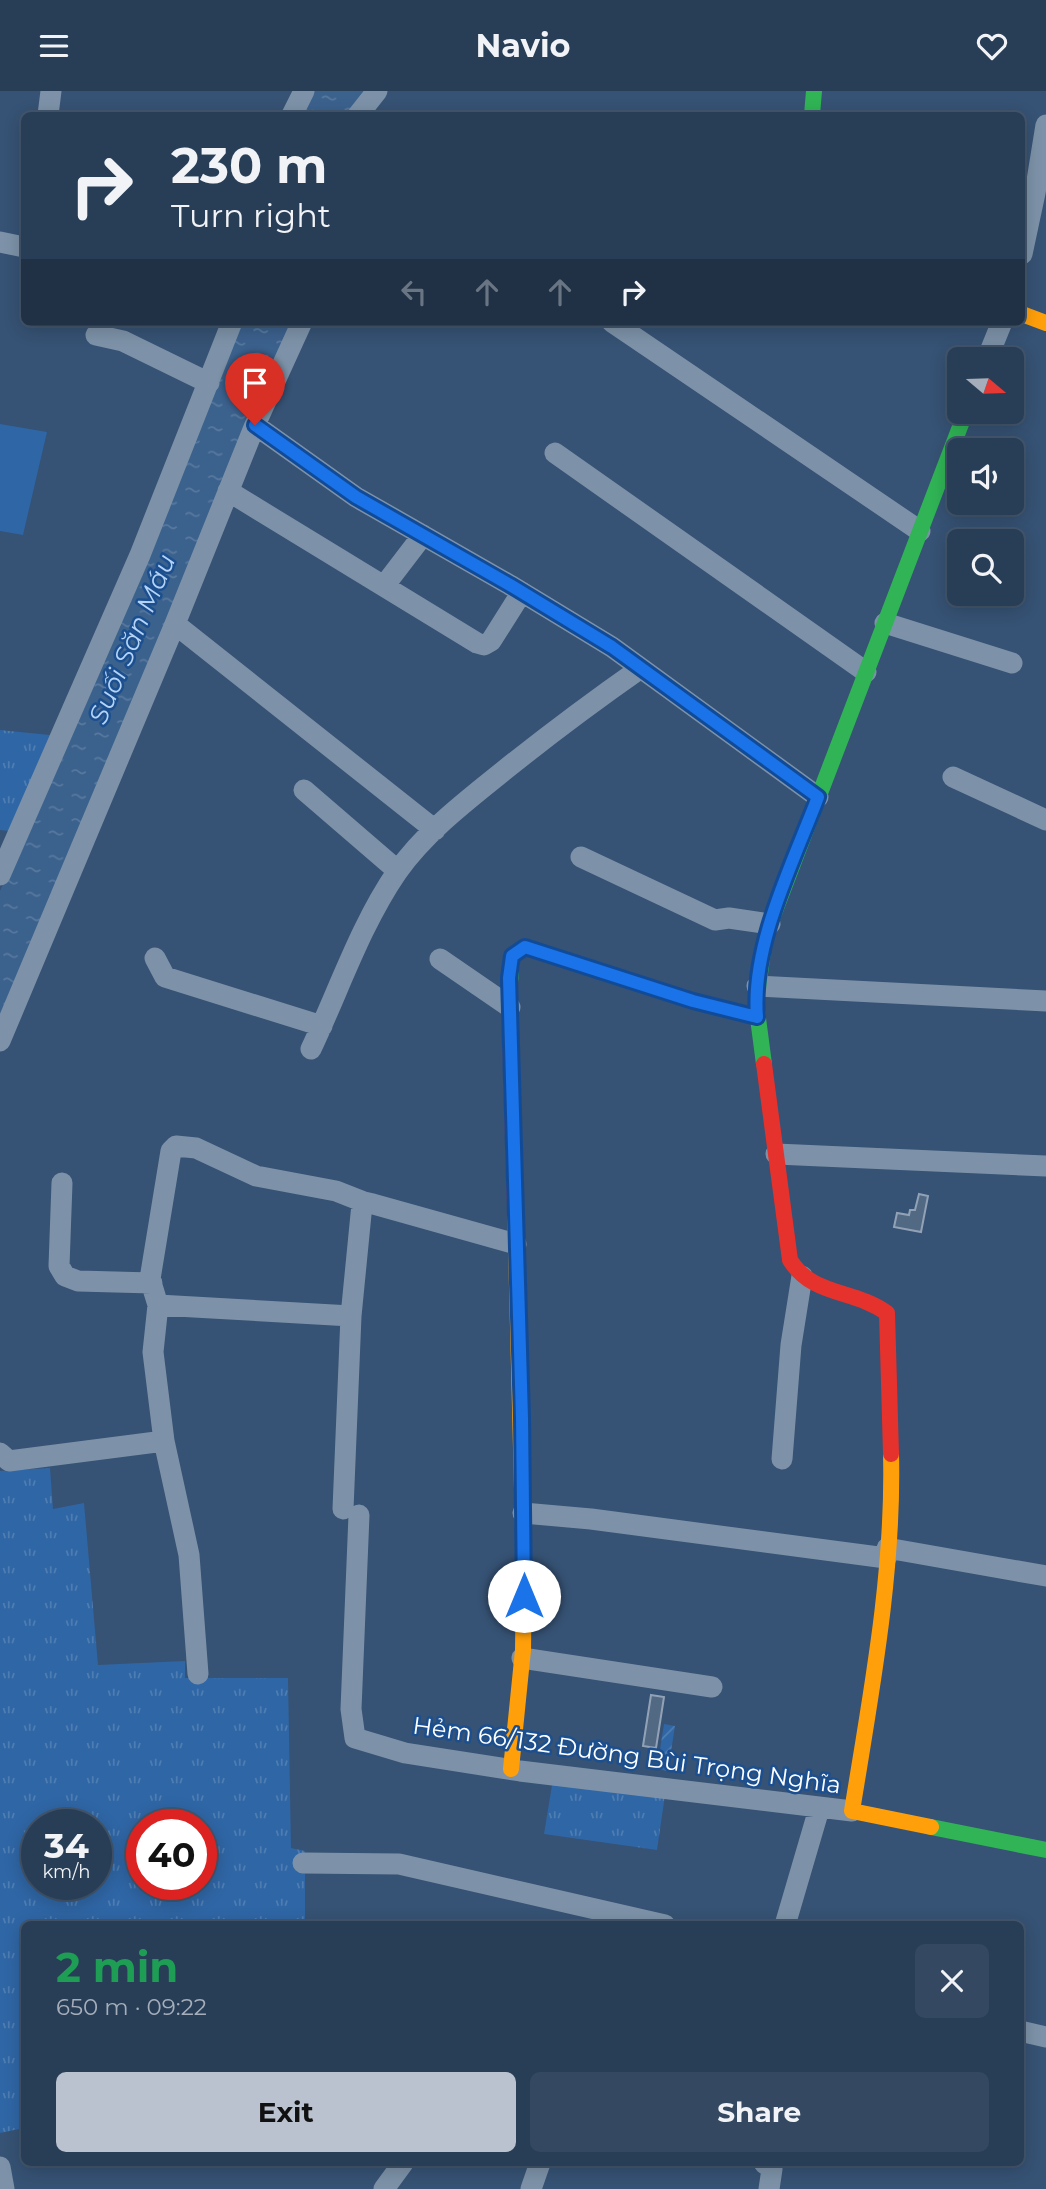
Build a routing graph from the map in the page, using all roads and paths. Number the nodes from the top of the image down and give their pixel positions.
1 (51, 91) edge
2 (304, 91) edge
3 (377, 91) edge
4 (814, 91) edge
5 (48, 112) edge
6 (294, 112) edge
7 (360, 112) edge
8 (812, 112) edge
9 (1046, 125) edge
10 (1025, 240) edge
11 (0, 242) edge
12 (21, 246) edge
13 (1025, 315) edge
14 (1046, 323) edge
15 (230, 326) edge
16 (300, 326) edge
17 (617, 326) edge
18 (1000, 326) edge
19 (96, 335) dead end
20 (992, 347) edge
21 (209, 383) junction
22 (961, 424) edge
23 (255, 425) junction
24 (555, 453) dead end
25 (228, 491) junction
26 (920, 531) junction
27 (423, 535) junction
28 (384, 586) junction
29 (522, 592) junction
30 (885, 623) junction
31 (175, 624) junction
32 (1012, 663) dead end
33 (641, 668) junction
34 (866, 672) junction
35 (953, 777) dead end
36 (304, 790) dead end
37 (818, 797) junction
38 (1046, 820) edge
39 (435, 830) junction
40 (581, 857) dead end
41 (398, 871) junction
42 (0, 875) edge
43 (770, 924) junction
44 (155, 958) dead end
45 (440, 959) dead end
46 (757, 986) junction
47 (1046, 1001) edge
48 (510, 1007) junction
49 (757, 1017) junction
50 (322, 1026) junction
51 (0, 1040) edge
52 (311, 1049) dead end
53 (776, 1154) junction
54 (1046, 1166) edge
55 (62, 1183) dead end
56 (364, 1202) junction
57 (516, 1244) junction
58 (802, 1276) junction
59 (152, 1283) junction
60 (158, 1305) junction
61 (351, 1316) junction
62 (164, 1441) junction
63 (0, 1453) edge
64 (782, 1459) dead end
65 (523, 1513) junction
66 (886, 1553) junction
67 (1046, 1576) edge
68 (522, 1658) junction
69 (198, 1674) dead end
70 (712, 1687) dead end
71 (511, 1769) junction
72 (819, 1809) junction
73 (852, 1811) junction
74 (1046, 1850) edge
75 (303, 1864) dead end
76 (586, 1916) edge
77 (630, 1921) edge
78 (786, 1921) edge
79 (1024, 2032) edge
80 (1046, 2037) edge
81 (400, 2166) edge
82 (539, 2166) edge
83 (768, 2166) edge
84 (0, 2167) edge
85 (4, 2189) edge
86 (384, 2189) edge
87 (531, 2189) edge
88 (769, 2189) edge

1 - 5 street
2 - 6 street
3 - 7 street
4 - 8 street
9 - 10 street
11 - 12 street
13 - 14 street
15 - 21 street
16 - 23 street
17 - 26 street
18 - 20 street
19 - 21 street
21 - 42 street
22 - 26 street
23 - 25 street
23 - 27 street
24 - 34 street
25 - 28 street
25 - 31 street
26 - 30 street
27 - 28 street
27 - 29 street
28 - 29 street
29 - 33 street
30 - 32 street
30 - 34 street
31 - 39 street
31 - 51 street
33 - 37 street
33 - 39 street
34 - 37 street
35 - 38 street
36 - 41 street
37 - 43 street
39 - 41 street
40 - 43 street
41 - 50 street
43 - 46 street
44 - 50 street
45 - 48 street
46 - 47 street
46 - 49 street
48 - 49 street
48 - 57 street
49 - 53 street
50 - 52 street
53 - 54 street
53 - 58 street
55 - 59 street
56 - 57 street
56 - 59 street
56 - 61 street
57 - 65 street
58 - 64 street
58 - 66 street
59 - 60 street
60 - 61 street
60 - 62 street
61 - 71 street, Hẻm 66/132 Đường Bùi Trọng Nghĩa
62 - 63 street
62 - 69 street
65 - 66 street
65 - 68 street
66 - 67 street
66 - 73 street
68 - 70 street
68 - 71 street
71 - 72 street, Hẻm 66/132 Đường Bùi Trọng Nghĩa
72 - 73 street, Hẻm 66/132 Đường Bùi Trọng Nghĩa
72 - 78 street
73 - 74 street
75 - 76 street
76 - 77 street
79 - 80 street
81 - 86 street
82 - 87 street
83 - 88 street
84 - 85 street

